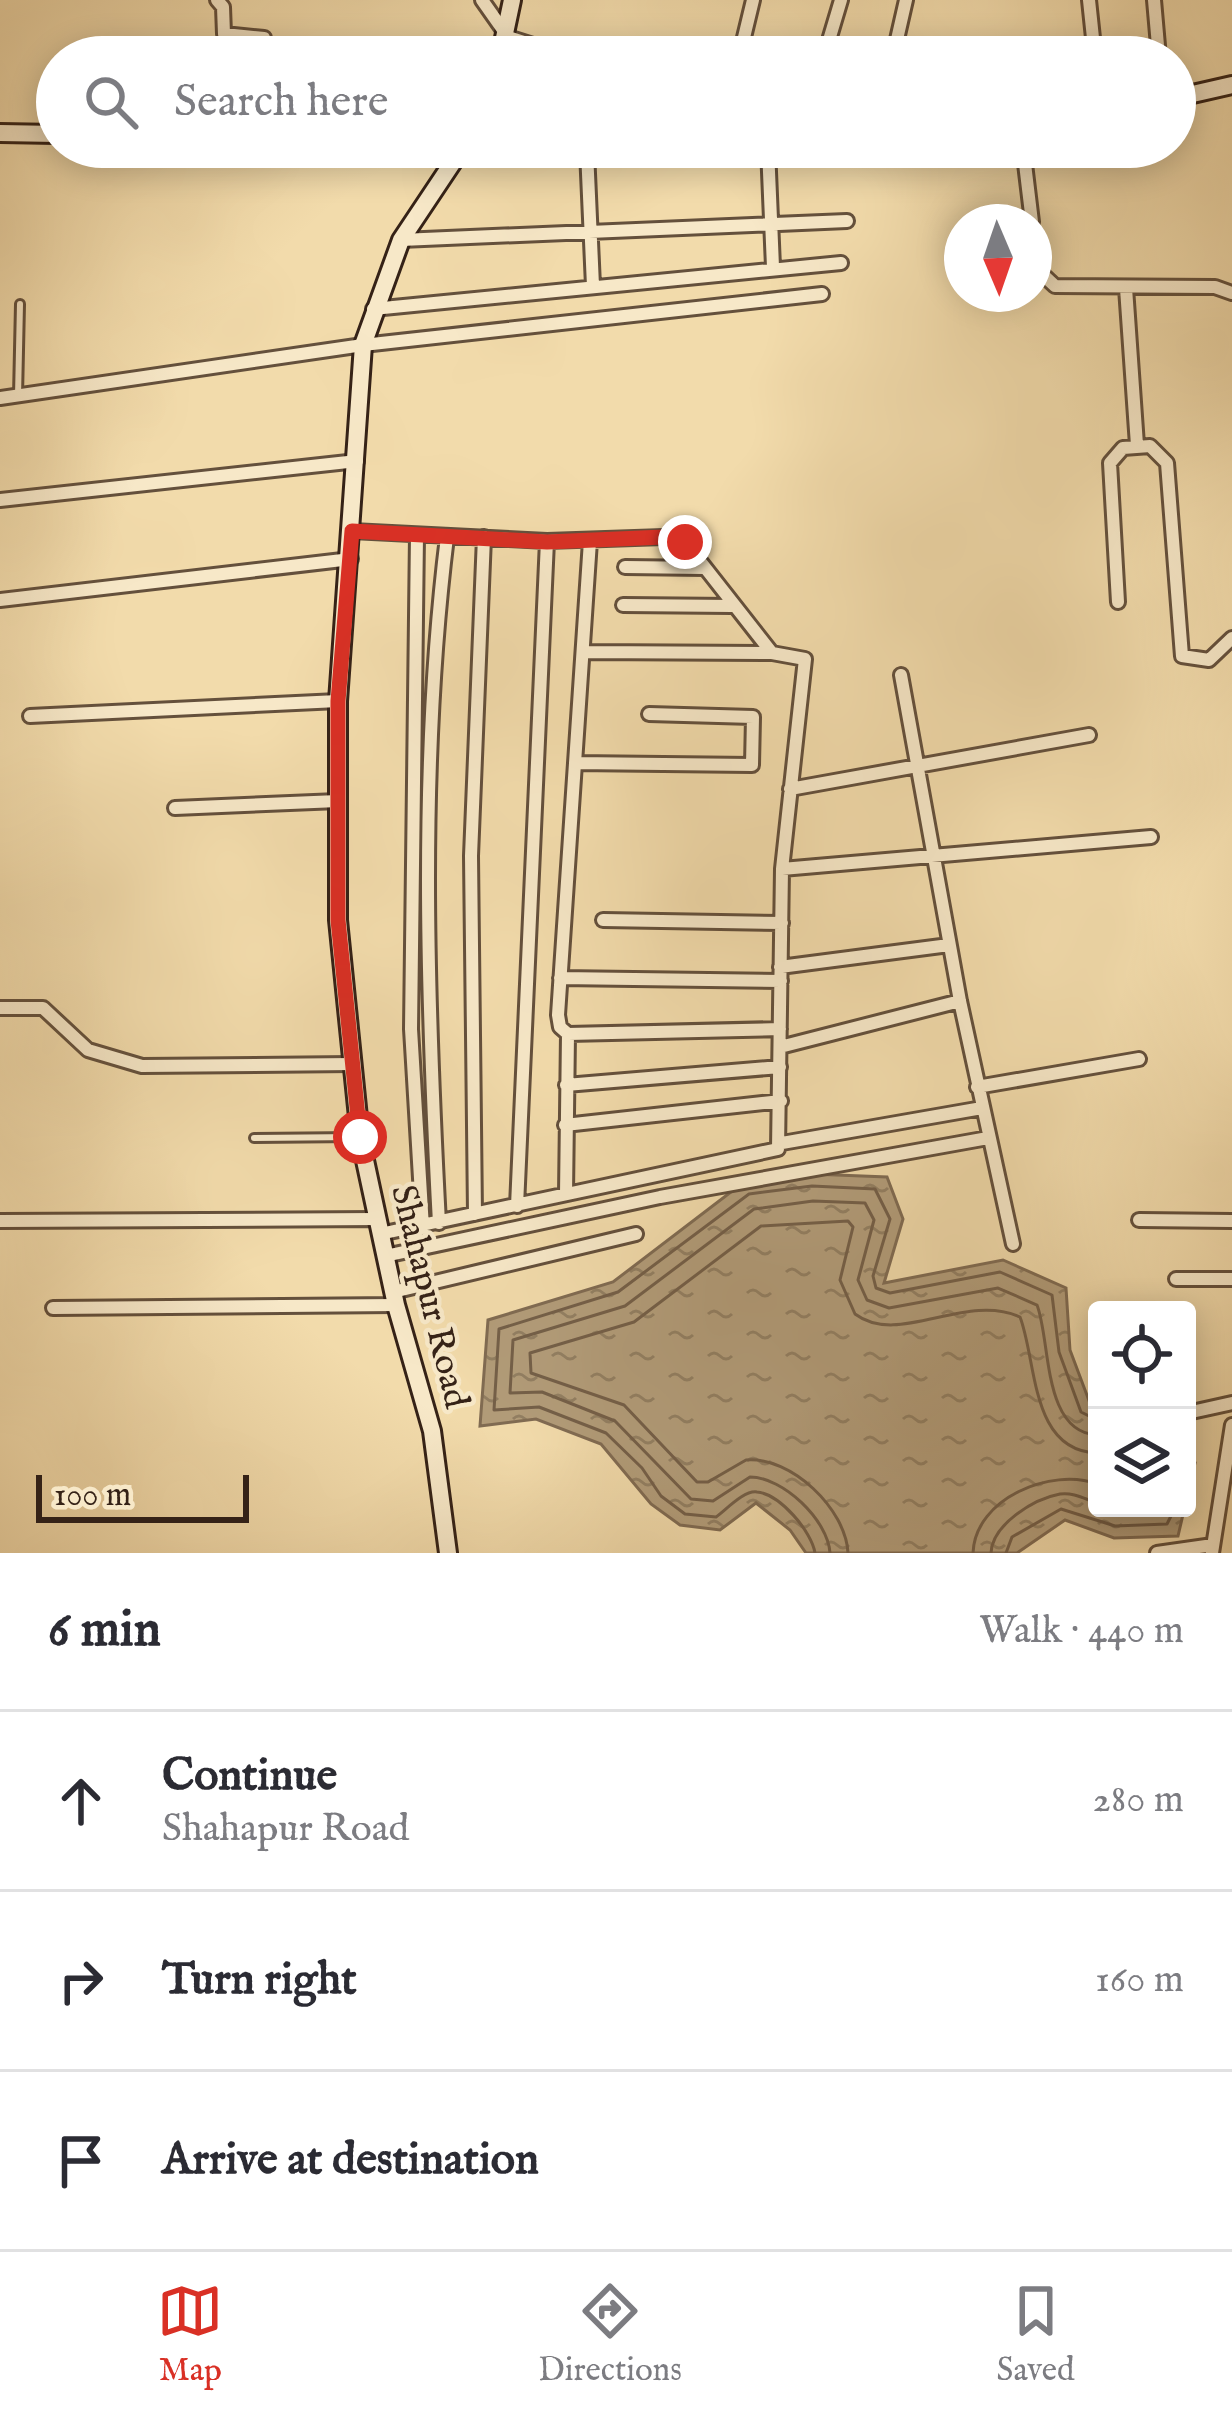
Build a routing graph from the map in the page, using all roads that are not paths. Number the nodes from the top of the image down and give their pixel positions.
1 (217, 0) edge
2 (482, 0) edge
3 (512, 0) edge
4 (753, 0) edge
5 (841, 0) edge
6 (906, 0) edge
7 (1089, 0) edge
8 (1154, 0) edge
9 (244, 36) edge
10 (507, 36) edge
11 (508, 36) edge
12 (744, 36) edge
13 (830, 36) edge
14 (898, 36) edge
15 (1093, 36) edge
16 (1157, 36) edge
17 (1232, 85) edge
18 (1196, 93) edge
19 (0, 133) edge
20 (36, 134) edge
21 (449, 168) edge
22 (588, 168) edge
23 (769, 168) edge
24 (1026, 168) edge
25 (1030, 204) edge
26 (847, 221) dead end
27 (770, 224) junction
28 (591, 230) junction
29 (401, 240) junction
30 (841, 263) dead end
31 (773, 267) junction
32 (1052, 283) edge
33 (593, 286) junction
34 (1126, 289) junction
35 (1232, 293) edge
36 (822, 294) dead end
37 (20, 304) dead end
38 (372, 310) junction
39 (363, 345) junction
40 (0, 398) edge
41 (18, 398) junction
42 (1137, 445) junction
43 (357, 461) junction
44 (0, 500) edge
45 (352, 531) junction
46 (417, 535) junction
47 (447, 537) junction
48 (484, 537) junction
49 (590, 541) junction
50 (547, 542) junction
51 (352, 558) junction
52 (625, 567) dead end
53 (705, 568) junction
54 (0, 601) edge
55 (1118, 602) dead end
56 (623, 605) dead end
57 (732, 606) junction
58 (1232, 638) edge
59 (584, 652) junction
60 (772, 653) junction
61 (902, 674) dead end
62 (338, 701) junction
63 (649, 714) dead end
64 (30, 716) dead end
65 (1089, 734) dead end
66 (575, 763) junction
67 (917, 766) junction
68 (790, 789) junction
69 (338, 801) junction
70 (175, 808) dead end
71 (1151, 837) dead end
72 (937, 855) junction
73 (782, 868) junction
74 (603, 920) dead end
75 (782, 923) junction
76 (949, 945) junction
77 (781, 974) junction
78 (560, 978) junction
79 (960, 1001) junction
80 (0, 1009) edge
81 (780, 1029) junction
82 (568, 1034) junction
83 (780, 1047) junction
84 (1138, 1059) dead end
85 (352, 1064) junction
86 (780, 1067) junction
87 (566, 1085) junction
88 (977, 1087) junction
89 (781, 1102) junction
90 (982, 1108) junction
91 (565, 1125) junction
92 (360, 1137) junction
93 (254, 1138) dead end
94 (988, 1138) junction
95 (782, 1143) junction
96 (566, 1194) junction
97 (517, 1206) junction
98 (475, 1214) junction
99 (1139, 1220) dead end
100 (0, 1221) edge
101 (1232, 1221) edge
102 (439, 1223) junction
103 (378, 1227) junction
104 (423, 1228) junction
105 (636, 1234) dead end
106 (1013, 1244) dead end
107 (385, 1256) junction
108 (1176, 1279) dead end
109 (1232, 1279) edge
110 (394, 1298) junction
111 (53, 1308) dead end
112 (1232, 1402) edge
113 (1196, 1411) edge
114 (1232, 1425) edge
115 (1212, 1549) edge
116 (448, 1553) edge
117 (1157, 1553) edge

1 - 9 street
2 - 10 street
3 - 11 main road
4 - 12 street
5 - 13 street
6 - 14 street
7 - 15 street
8 - 16 street
17 - 18 main road
19 - 20 main road
21 - 29 main road, Shahapur Road
22 - 28 street
23 - 27 street
24 - 25 street
26 - 27 street
27 - 28 street
27 - 31 street
28 - 29 street
28 - 33 street
29 - 38 main road, Shahapur Road
30 - 31 street
31 - 33 street
32 - 34 street
33 - 38 street
34 - 35 street
34 - 42 street
36 - 39 street
37 - 41 lane
38 - 39 main road, Shahapur Road
39 - 41 street
39 - 43 main road, Shahapur Road
40 - 41 street
42 - 55 street
42 - 58 street
43 - 44 street
43 - 45 main road, Shahapur Road
45 - 46 street
45 - 51 main road, Shahapur Road
46 - 47 street
46 - 104 street
47 - 48 street
47 - 102 street
48 - 50 street
48 - 98 street
49 - 50 street
49 - 53 street
49 - 59 street
50 - 97 street
51 - 54 street
51 - 62 main road, Shahapur Road
52 - 53 street
53 - 57 street
56 - 57 street
57 - 60 street
59 - 60 street
59 - 66 street
60 - 68 street
61 - 67 street
62 - 64 street
62 - 69 main road, Shahapur Road
63 - 66 street
65 - 67 street
66 - 78 street
67 - 68 street
67 - 72 street
68 - 73 street
69 - 70 street
69 - 85 main road, Shahapur Road
71 - 72 street
72 - 73 street
72 - 76 street
73 - 75 street
74 - 75 street
75 - 77 street
76 - 77 street
76 - 79 street
77 - 78 street
77 - 81 street
78 - 82 street
79 - 83 street
79 - 88 street
80 - 85 street
81 - 82 street
81 - 83 street
82 - 87 street
83 - 86 street
84 - 88 street
85 - 92 main road, Shahapur Road
86 - 87 street
86 - 89 street
87 - 91 street
88 - 90 street
89 - 91 street
89 - 95 street
90 - 94 street
90 - 95 street
91 - 96 street
92 - 93 lane
92 - 103 main road, Shahapur Road
94 - 106 street
94 - 107 street
95 - 96 street
96 - 97 street
97 - 98 street
98 - 102 street
99 - 101 street
100 - 103 street
102 - 104 street
103 - 104 street
103 - 107 main road, Shahapur Road
105 - 110 street
107 - 110 main road, Shahapur Road
108 - 109 street
110 - 111 street
110 - 116 main road, Shahapur Road
112 - 113 street
114 - 115 street
115 - 117 street

